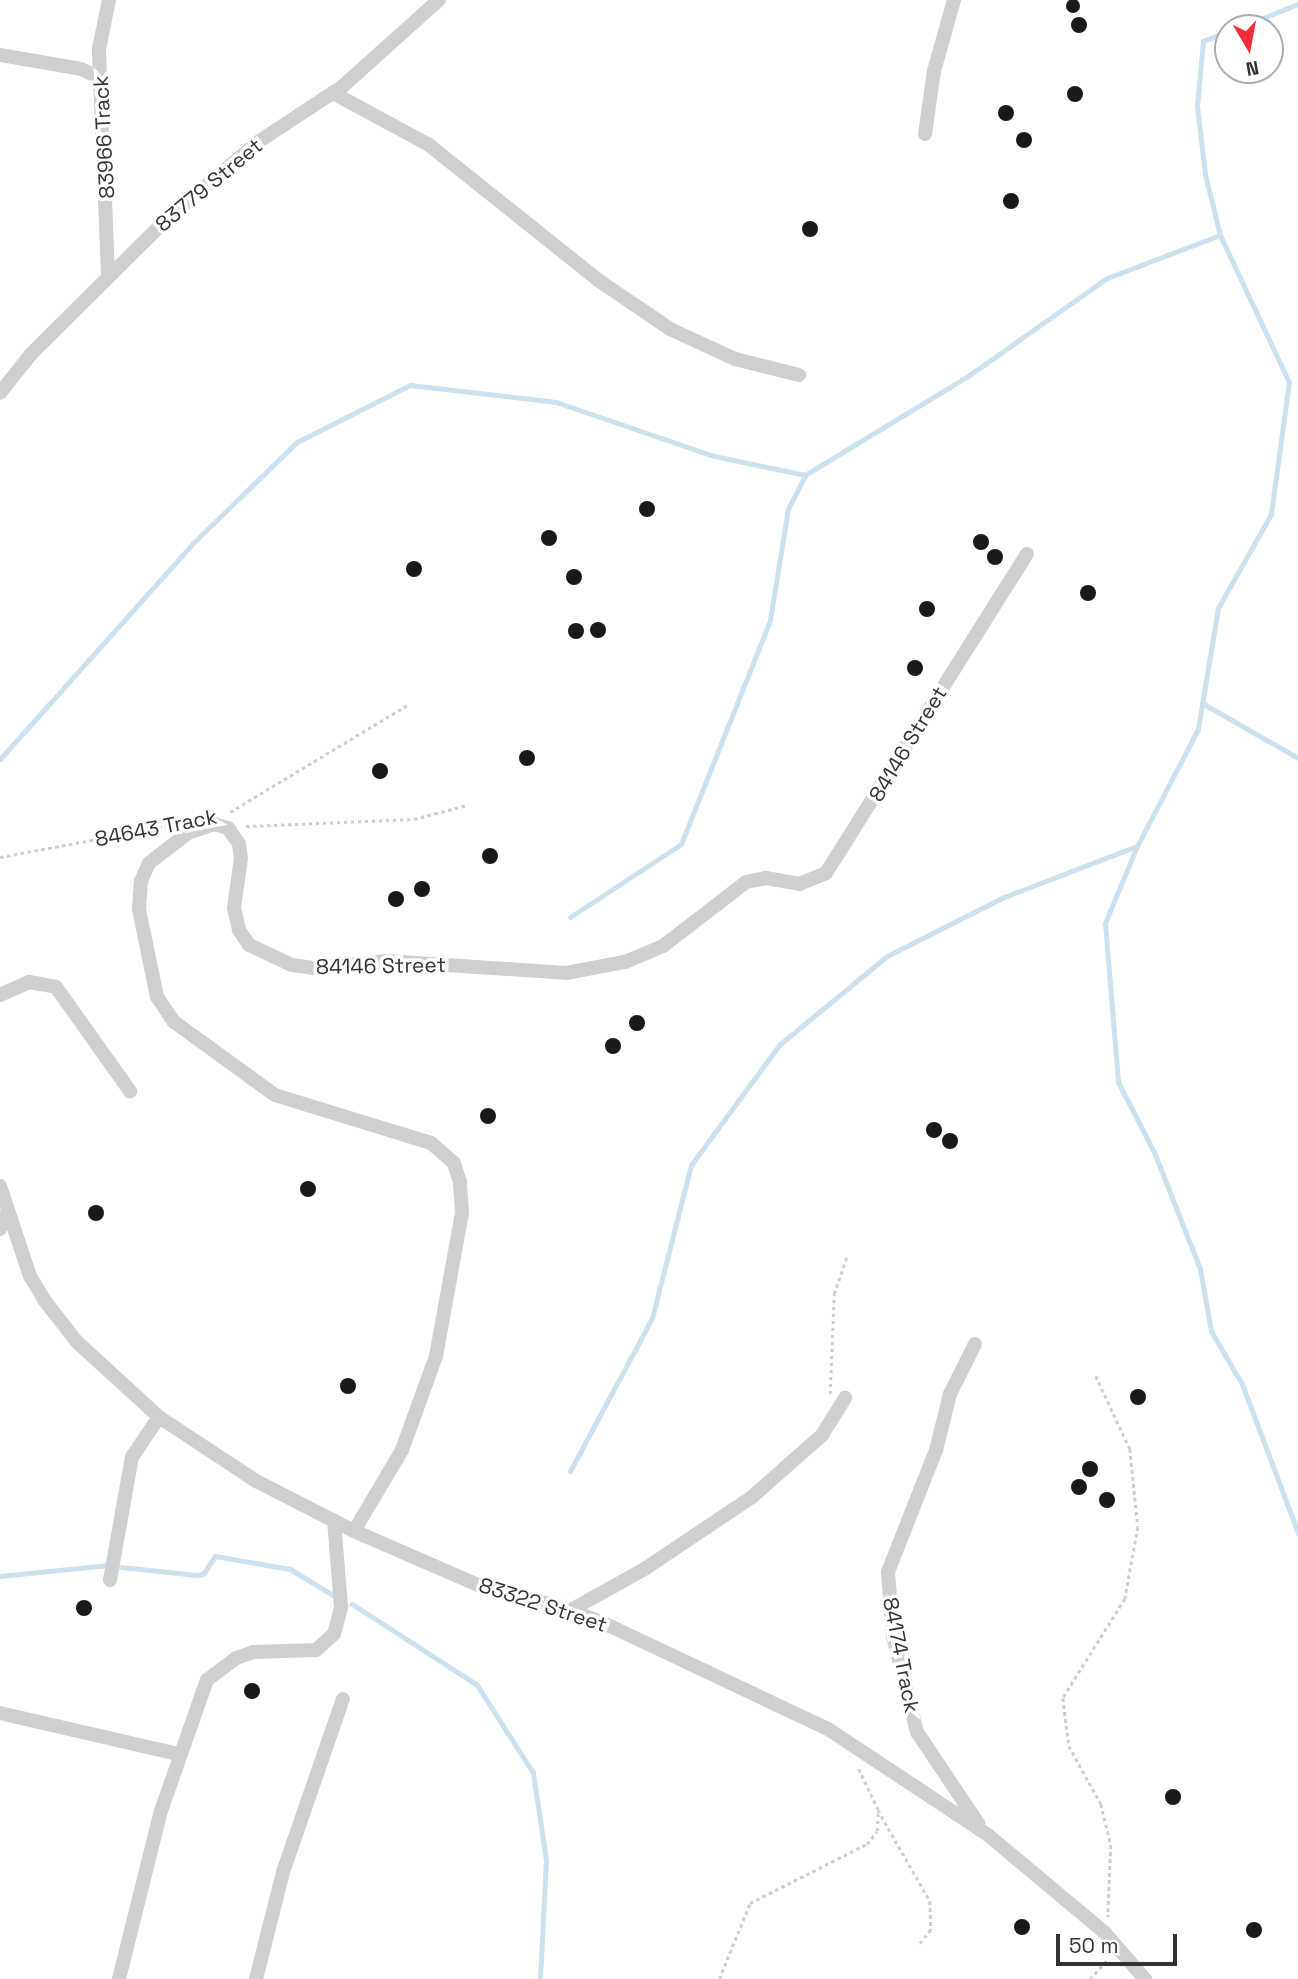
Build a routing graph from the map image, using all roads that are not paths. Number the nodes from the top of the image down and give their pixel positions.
1 (109, 0) edge
2 (439, 0) edge
3 (954, 0) edge
4 (0, 55) edge
5 (102, 79) junction
6 (333, 93) junction
7 (925, 134) dead end
8 (108, 275) junction
9 (799, 375) dead end
10 (0, 393) edge
11 (1027, 554) dead end
12 (0, 995) edge
13 (130, 1091) dead end
14 (1, 1192) edge
15 (8, 1211) junction
16 (0, 1229) edge
17 (975, 1344) dead end
18 (845, 1398) dead end
19 (159, 1417) junction
20 (334, 1520) junction
21 (354, 1531) junction
22 (110, 1580) dead end
23 (571, 1610) junction
24 (343, 1699) dead end
25 (0, 1713) edge
26 (178, 1754) junction
27 (988, 1835) junction
28 (119, 1979) edge
29 (256, 1979) edge
30 (1145, 1979) edge

1 - 5 street, 83966 Track
2 - 6 street, 83779 Street
3 - 7 street
4 - 5 street
5 - 8 street, 83966 Track
6 - 8 street, 83779 Street
6 - 9 street
8 - 10 street, 83779 Street
11 - 21 street, 84146 Street
12 - 13 street
14 - 15 street, 83322 Street
15 - 16 street
15 - 19 street, 83322 Street
17 - 27 street, 84174 Track
18 - 23 street
19 - 20 street, 83322 Street
19 - 22 street
20 - 21 street, 83322 Street
20 - 26 street
21 - 23 street, 83322 Street
23 - 27 street, 83322 Street
24 - 29 street
25 - 26 street
26 - 28 street
27 - 30 street, 83322 Street

